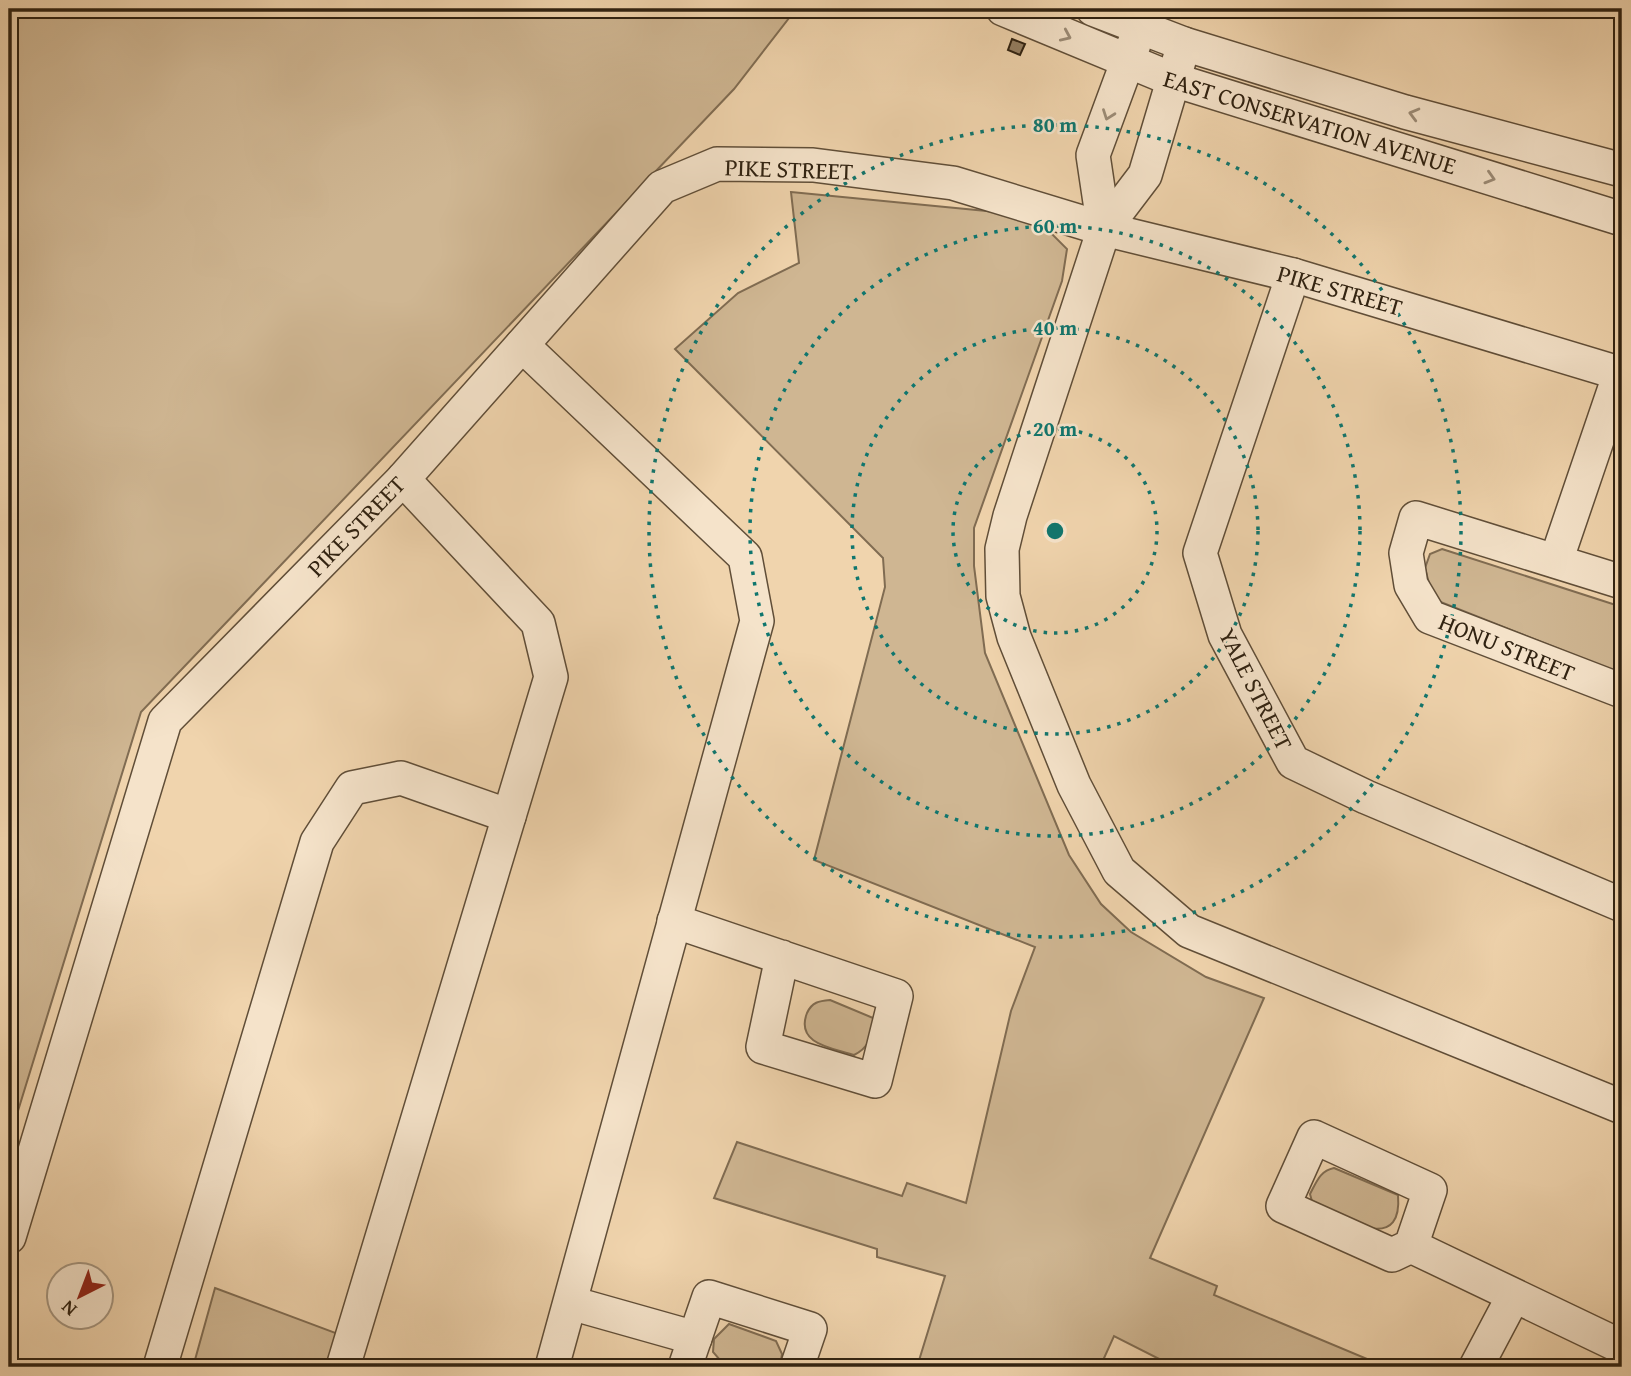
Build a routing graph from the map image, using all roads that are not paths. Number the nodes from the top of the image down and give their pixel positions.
1 (1003, 9) edge
2 (1093, 9) edge
3 (1140, 29) junction
4 (1184, 44) junction
5 (1127, 63) junction
6 (1174, 80) junction
7 (1622, 170) edge
8 (1622, 219) edge
9 (1104, 229) junction
10 (1293, 275) junction
11 (522, 345) junction
12 (1621, 373) edge
13 (403, 479) junction
14 (1556, 561) junction
15 (1622, 582) edge
16 (1622, 691) edge
17 (509, 816) junction
18 (1622, 905) edge
19 (674, 921) junction
20 (782, 957) dead end
21 (1622, 1107) edge
22 (9, 1237) edge
23 (1411, 1245) dead end
24 (1513, 1297) junction
25 (572, 1303) junction
26 (1622, 1347) edge
27 (690, 1352) edge
28 (160, 1367) edge
29 (343, 1367) edge
30 (552, 1367) edge
31 (797, 1367) edge
32 (1476, 1367) edge

1 -> 5 street, EAST CONSERVATION AVENUE
2 - 3 street
3 - 4 street
3 - 5 street
4 - 6 street
7 -> 4 street
5 - 6 street, EAST CONSERVATION AVENUE
5 -> 9 street
6 -> 8 street, EAST CONSERVATION AVENUE
6 - 9 street
9 - 10 street, PIKE STREET
9 - 11 street, PIKE STREET
9 - 21 street
10 - 12 street, PIKE STREET
10 - 18 street, YALE STREET
11 - 13 street, PIKE STREET
11 - 19 street
12 - 14 street
13 - 17 street
13 - 22 street, PIKE STREET
14 - 15 street, HONU STREET
14 - 16 street, HONU STREET
17 - 28 street
17 - 29 street
19 - 20 street
19 - 25 street
23 - 24 street
24 - 26 street
24 - 32 street
25 - 27 street
25 - 30 street
27 - 31 street

